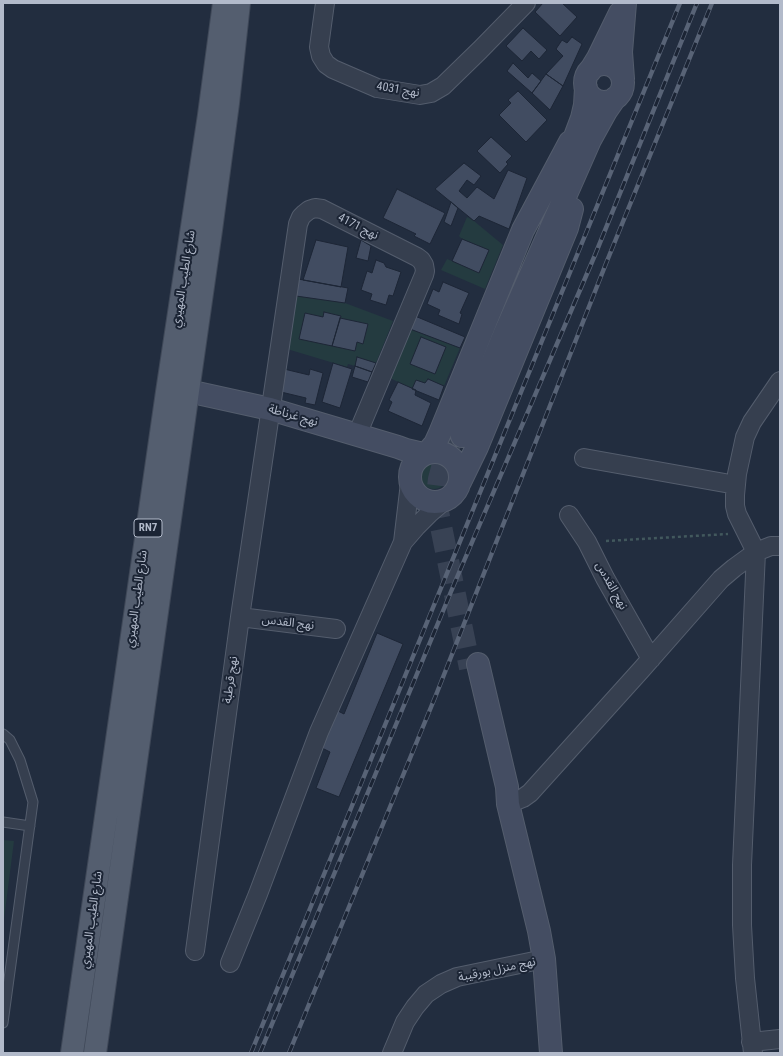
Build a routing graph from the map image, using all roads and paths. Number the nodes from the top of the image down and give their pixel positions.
1 (224, 3) edge
2 (240, 3) edge
3 (325, 3) edge
4 (526, 3) edge
5 (625, 3) edge
6 (588, 80) junction
7 (619, 88) junction
8 (582, 118) junction
9 (590, 140) junction
10 (780, 381) edge
11 (188, 391) junction
12 (270, 409) junction
13 (357, 435) junction
14 (398, 447) junction
15 (425, 453) junction
16 (584, 458) dead end
17 (410, 479) junction
18 (460, 482) junction
19 (736, 485) junction
20 (445, 500) junction
21 (569, 514) dead end
22 (746, 533) junction
23 (403, 542) junction
24 (587, 542) junction
25 (780, 546) edge
26 (756, 552) junction
27 (240, 617) junction
28 (336, 629) dead end
29 (651, 659) junction
30 (474, 666) tunnel mouth
31 (3, 734) edge
32 (508, 804) junction
33 (3, 822) edge
34 (30, 826) junction
35 (195, 951) dead end
36 (544, 959) junction
37 (230, 963) dead end
38 (3, 1022) edge
39 (780, 1039) edge
40 (752, 1047) edge
41 (72, 1053) edge
42 (94, 1053) edge
43 (392, 1053) edge
44 (551, 1053) edge

1 - 41 main road, شارع الطيب المهيري / RN7
2 - 11 main road, شارع الطيب المهيري / RN7
3 - 4 street, نهج 4031
5 - 6 street
5 - 7 street
6 - 7 street
6 - 7 street
6 - 8 street
7 - 9 street
8 - 9 street
8 - 15 street
9 - 18 street
10 - 19 street
11 - 12 street, نهج غرناطة
11 - 42 main road, شارع الطيب المهيري / RN7
12 - 13 street, نهج غرناطة
12 - 13 street, نهج 4171
12 - 27 street, نهج قرطبة
13 - 14 street, نهج غرناطة
14 - 15 street, نهج غرناطة
14 - 17 street
15 - 17 street
15 - 18 street
16 - 19 street
17 - 20 street
17 - 23 street
18 - 20 street
19 - 22 street
20 - 23 street
21 - 24 street, نهج القدس
22 - 24 path
22 - 26 street
23 - 37 street
24 - 29 street, نهج القدس
25 - 26 street
26 - 29 street
26 - 40 street
27 - 28 street, نهج القدس
27 - 35 street, نهج قرطبة
29 - 32 street
30 - 32 street
31 - 34 lane
32 - 36 street
33 - 34 lane
34 - 38 lane
36 - 43 street, نهج منزل بورقيبة
36 - 44 street
39 - 40 street

